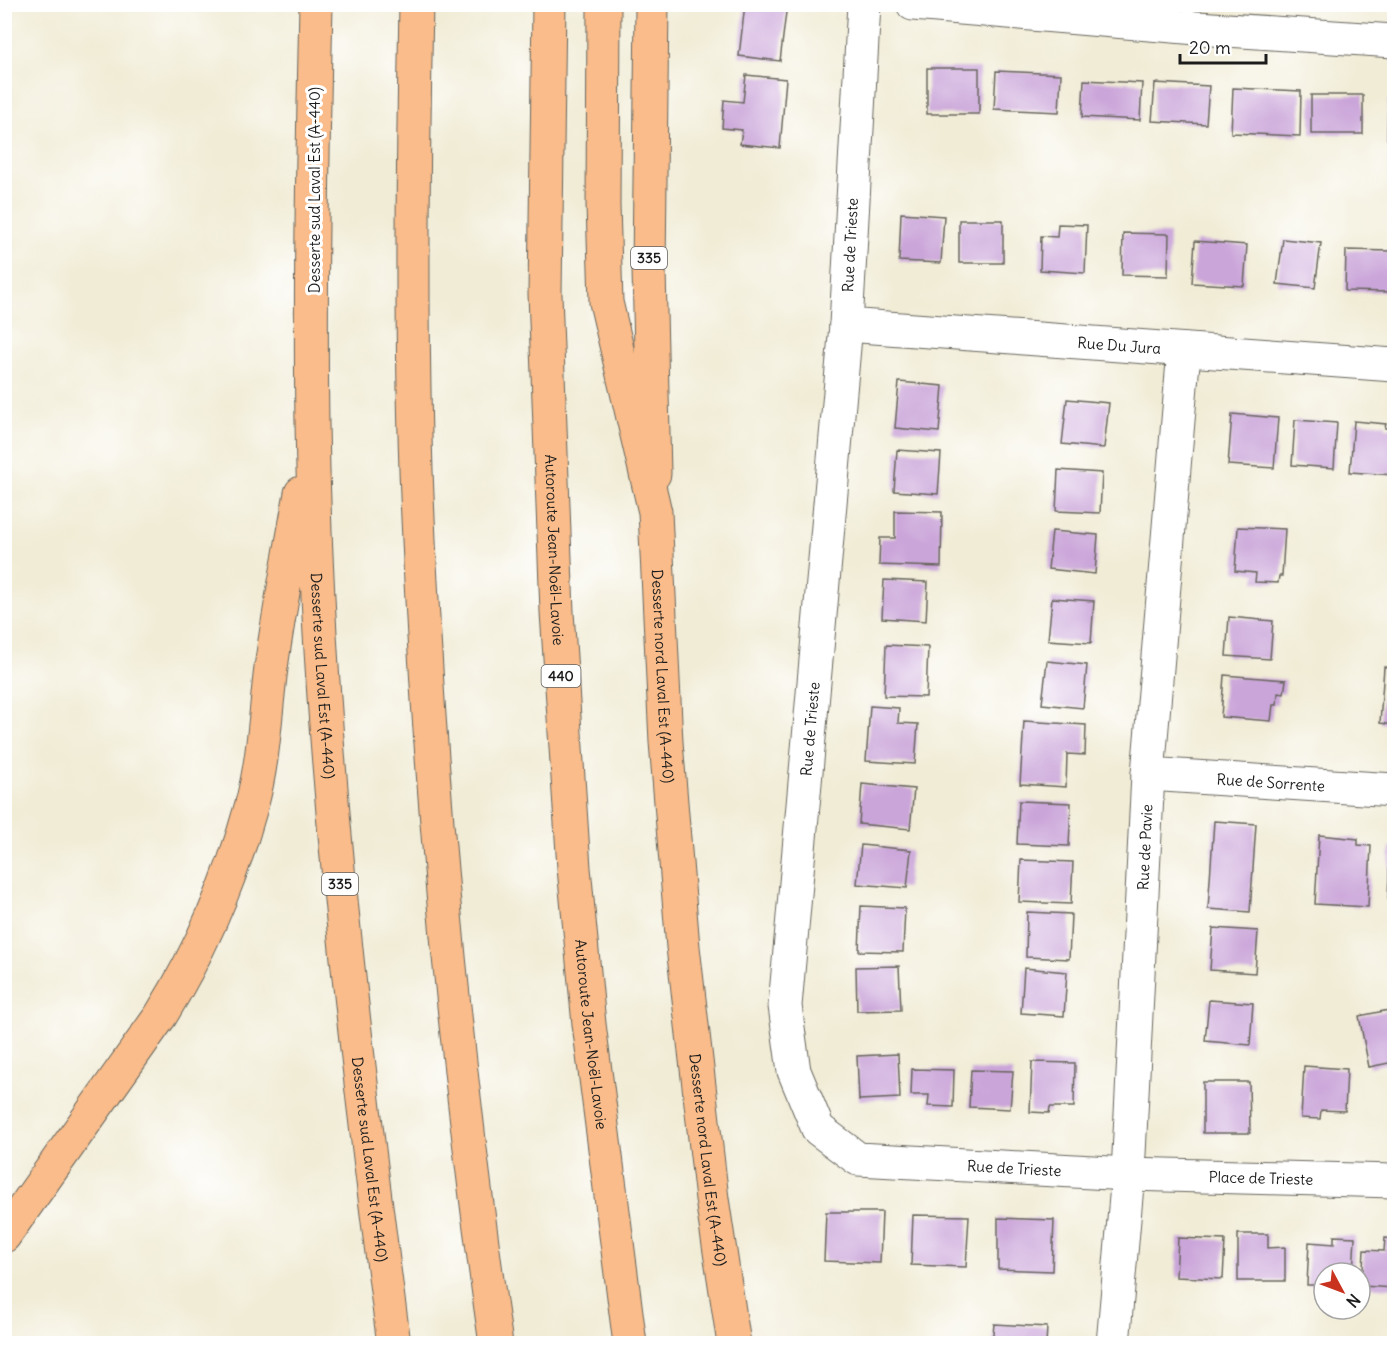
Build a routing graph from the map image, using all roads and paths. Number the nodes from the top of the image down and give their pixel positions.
1 (316, 4) edge
2 (416, 4) edge
3 (549, 4) edge
4 (604, 4) edge
5 (652, 4) edge
6 (864, 4) edge
7 (913, 4) edge
8 (1197, 16) edge
9 (1395, 41) edge
10 (846, 325) junction
11 (1184, 350) junction
12 (1395, 365) edge
13 (312, 423) junction
14 (655, 512) junction
15 (1148, 774) junction
16 (1395, 790) edge
17 (1128, 1174) junction
18 (1395, 1181) edge
19 (4, 1236) edge
20 (394, 1344) edge
21 (496, 1344) edge
22 (630, 1344) edge
23 (734, 1344) edge
24 (1113, 1344) edge

1 - 13 main road, Desserte sud Laval Est (A-440) / 335
2 - 21 main road
3 - 22 main road, Autoroute Jean-Noël-Lavoie / 440
4 - 14 main road
5 - 14 main road, Desserte nord Laval Est (A-440) / 335
6 - 10 street, Rue de Trieste
7 - 8 street
8 - 9 street
10 - 11 street, Rue Du Jura
10 - 17 street, Rue de Trieste
11 - 12 street, Rue Du Jura
11 - 15 street, Rue de Pavie
13 - 19 main road
13 - 20 main road, Desserte sud Laval Est (A-440) / 335
14 - 23 main road, Desserte nord Laval Est (A-440) / 335
15 - 16 street, Rue de Sorrente
15 - 17 street, Rue de Pavie
17 - 18 street, Place de Trieste
17 - 24 street, Rue de Pavie

